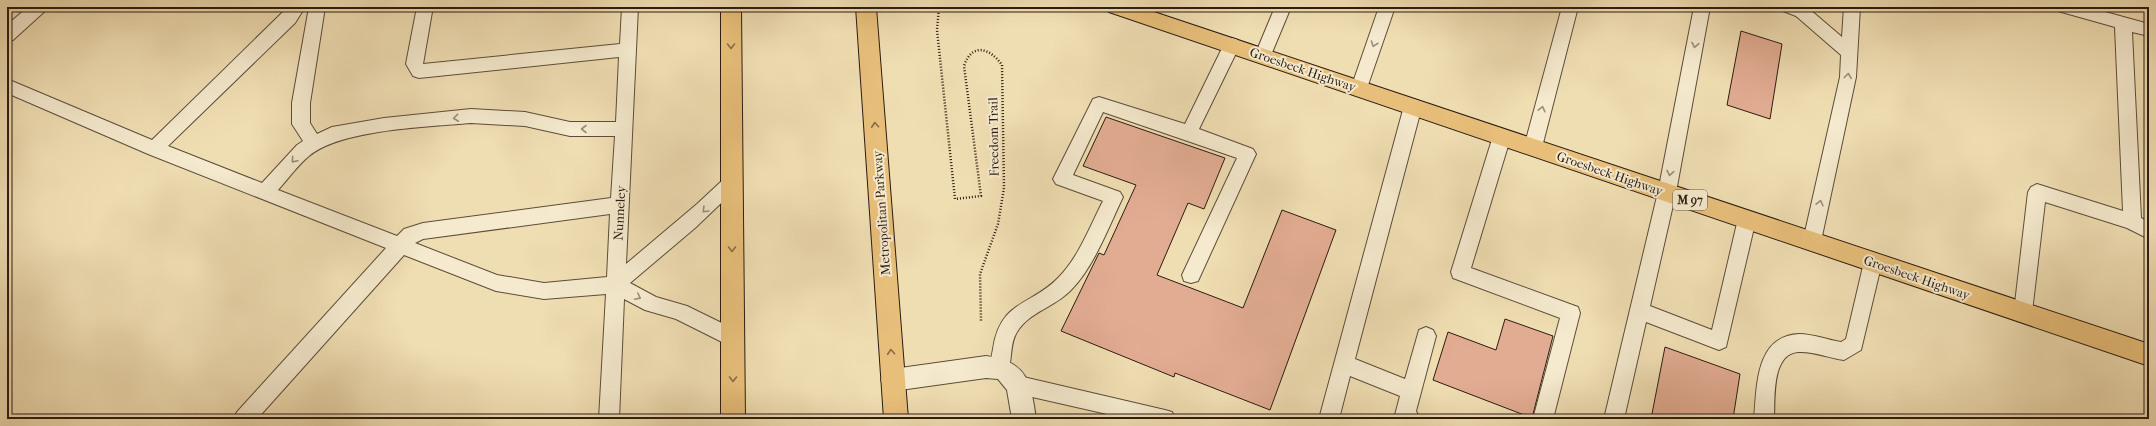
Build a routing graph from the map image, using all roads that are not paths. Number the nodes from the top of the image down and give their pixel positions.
1 (39, 7) edge
2 (297, 7) edge
3 (317, 7) edge
4 (428, 7) edge
5 (630, 7) edge
6 (731, 7) edge
7 (866, 7) edge
8 (1116, 7) edge
9 (1283, 7) edge
10 (1387, 7) edge
11 (1570, 7) edge
12 (1702, 7) edge
13 (1789, 7) edge
14 (1852, 7) edge
15 (2064, 7) edge
16 (2123, 23) junction
17 (2149, 30) edge
18 (7, 35) edge
19 (1232, 45) junction
20 (628, 50) junction
21 (1849, 52) junction
22 (1263, 55) junction
23 (7, 86) edge
24 (1359, 88) junction
25 (1413, 106) junction
26 (623, 129) junction
27 (1188, 133) junction
28 (1502, 136) junction
29 (314, 144) junction
30 (1533, 147) junction
31 (154, 149) junction
32 (732, 182) junction
33 (265, 192) junction
34 (1667, 192) junction
35 (619, 205) junction
36 (1747, 219) junction
37 (2132, 222) junction
38 (2149, 231) edge
39 (1812, 241) junction
40 (402, 246) junction
41 (1872, 262) junction
42 (1191, 275) dead end
43 (615, 285) junction
44 (1638, 310) junction
45 (2023, 312) junction
46 (1426, 336) dead end
47 (733, 338) junction
48 (2149, 355) edge
49 (1344, 364) junction
50 (1000, 367) junction
51 (893, 380) junction
52 (1019, 385) junction
53 (1412, 391) junction
54 (244, 419) edge
55 (609, 419) edge
56 (733, 419) edge
57 (896, 419) edge
58 (1024, 419) edge
59 (1164, 419) edge
60 (1329, 419) edge
61 (1410, 419) edge
62 (1543, 419) edge
63 (1614, 419) edge
64 (1764, 419) edge

1 - 18 lane
2 - 31 lane
3 - 29 lane
4 - 20 lane
5 - 20 lane, Nunneley
6 -> 32 main road
51 -> 7 main road, Metropolitan Parkway
8 - 19 main road, Groesbeck Highway / M 97
9 - 22 lane
10 -> 24 lane
30 -> 11 lane
12 -> 34 lane
13 - 21 lane
14 - 21 lane
15 - 16 lane
16 - 17 lane
16 - 37 lane
19 - 22 main road, Groesbeck Highway / M 97
19 - 27 lane
20 - 26 lane, Nunneley
39 -> 21 lane
22 - 24 main road, Groesbeck Highway / M 97
23 - 31 lane
24 - 25 main road, Groesbeck Highway / M 97
25 - 28 main road, Groesbeck Highway / M 97
25 - 49 lane
26 -> 29 lane
26 - 35 lane, Nunneley
27 - 42 lane
27 - 50 lane
28 - 30 main road, Groesbeck Highway / M 97
28 - 62 lane
29 -> 33 lane
30 - 34 main road, Groesbeck Highway / M 97
31 - 33 lane
32 -> 43 lane
32 -> 47 main road
33 - 40 lane
34 - 36 main road, Groesbeck Highway / M 97
34 - 44 lane
35 - 40 lane
35 - 43 lane, Nunneley
36 - 39 main road, Groesbeck Highway / M 97
36 - 44 lane
37 - 38 lane
37 - 45 lane
39 - 41 main road, Groesbeck Highway / M 97
40 - 43 lane
40 - 54 lane
41 - 45 main road, Groesbeck Highway / M 97
41 - 64 lane
43 -> 47 lane
43 - 55 lane, Nunneley
44 - 63 lane
45 - 48 main road, Groesbeck Highway / M 97
46 - 53 lane
47 -> 56 main road
49 - 53 lane
49 - 60 lane
50 - 51 street
50 - 52 street
51 - 57 main road, Metropolitan Parkway
52 - 58 street
52 - 59 lane
53 - 61 lane

